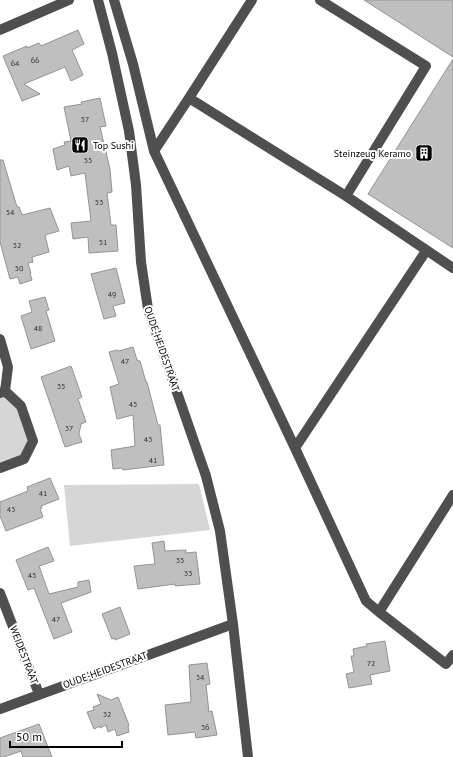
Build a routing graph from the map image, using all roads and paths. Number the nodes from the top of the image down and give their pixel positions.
1 (68, 0) edge
2 (98, 0) edge
3 (114, 0) edge
4 (252, 0) edge
5 (320, 0) edge
6 (0, 30) edge
7 (189, 98) junction
8 (154, 151) junction
9 (346, 196) junction
10 (426, 250) junction
11 (453, 268) edge
12 (0, 339) edge
13 (2, 392) edge
14 (295, 448) junction
15 (0, 468) edge
16 (453, 495) edge
17 (0, 593) edge
18 (379, 612) junction
19 (233, 624) junction
20 (453, 655) edge
21 (39, 694) junction
22 (0, 709) edge
23 (248, 757) edge

1 - 6 street
2 - 19 street, OUDE-HEIDESTRAAT
3 - 8 street
4 - 7 street
5 - 9 street
7 - 8 street
7 - 9 street
8 - 14 street
9 - 10 street
10 - 11 street
10 - 14 street
12 - 13 street
13 - 15 street
14 - 18 street
16 - 18 street
17 - 21 street, WEIDESTRAAT
18 - 20 street
19 - 21 street, OUDE-HEIDESTRAAT
19 - 23 street, OUDE-HEIDESTRAAT
21 - 22 street, OUDE-HEIDESTRAAT

